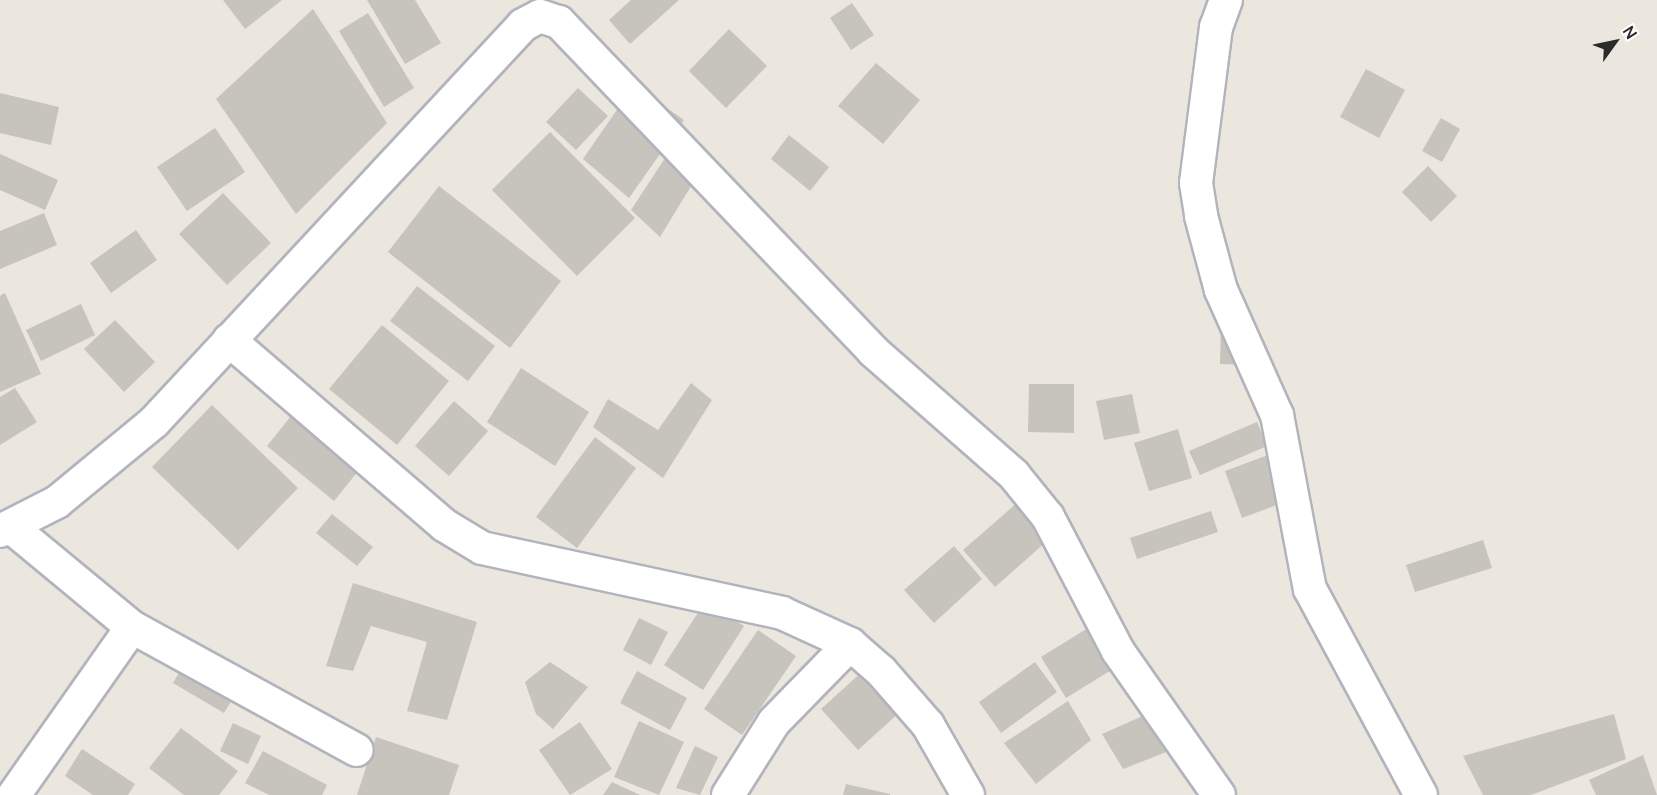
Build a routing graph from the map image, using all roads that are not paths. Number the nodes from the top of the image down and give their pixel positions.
1 (1226, 0) edge
2 (229, 340) junction
3 (5, 529) edge
4 (132, 627) junction
5 (850, 644) junction
6 (357, 750) dead end
7 (14, 795) edge
8 (728, 795) edge
9 (968, 795) edge
10 (1219, 795) edge
11 (1421, 795) edge

1 - 11 street
2 - 3 street
2 - 5 street
2 - 10 street
3 - 4 street
4 - 6 street
4 - 7 street
5 - 8 street
5 - 9 street

